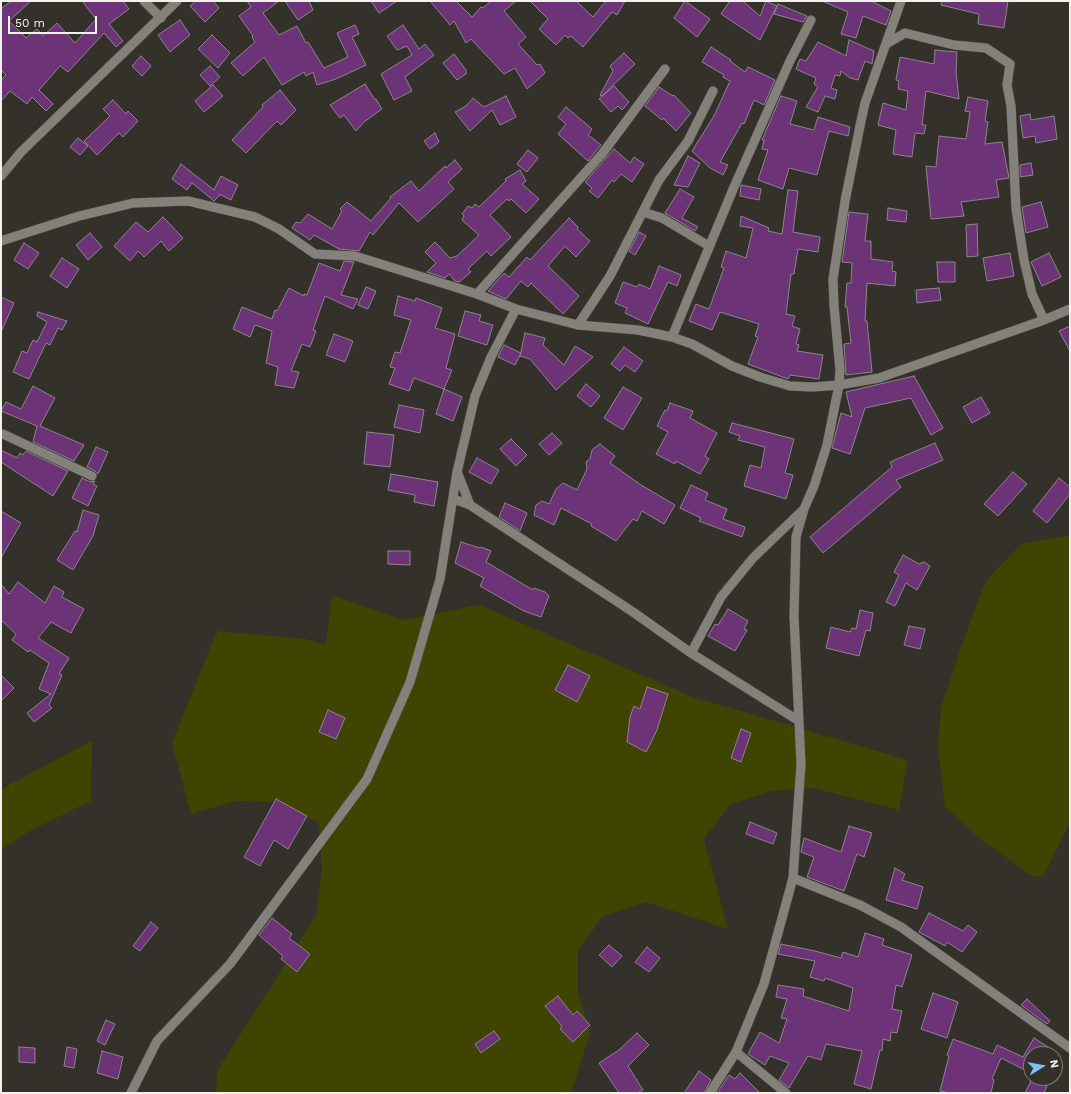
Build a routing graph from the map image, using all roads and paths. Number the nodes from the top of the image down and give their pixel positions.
1 (144, 1) edge
2 (178, 1) edge
3 (901, 1) edge
4 (162, 18) junction
5 (812, 20) dead end
6 (886, 44) junction
7 (666, 69) dead end
8 (713, 91) dead end
9 (1, 176) edge
10 (643, 212) junction
11 (1, 241) edge
12 (709, 246) junction
13 (477, 294) junction
14 (516, 308) junction
15 (1070, 309) edge
16 (1044, 320) junction
17 (578, 325) junction
18 (672, 336) junction
19 (839, 385) junction
20 (2, 434) edge
21 (457, 472) junction
22 (92, 476) dead end
23 (454, 499) junction
24 (470, 505) junction
25 (804, 509) junction
26 (691, 653) junction
27 (799, 721) junction
28 (793, 878) junction
29 (1070, 1048) edge
30 (736, 1052) junction
31 (131, 1093) edge
32 (710, 1093) edge
33 (786, 1093) edge

1 - 4 street
2 - 4 street
3 - 6 street
4 - 9 street
5 - 12 street
6 - 16 street
6 - 19 street
7 - 13 street
8 - 10 street
10 - 12 street
10 - 17 street
11 - 13 street
12 - 18 street
13 - 14 street
14 - 17 street
14 - 21 street
15 - 16 street
16 - 19 street
17 - 18 street
18 - 19 street
19 - 25 street
20 - 22 street
21 - 23 street
21 - 24 street
23 - 24 street
23 - 31 street
24 - 26 street
25 - 26 street
25 - 27 street
26 - 27 street
27 - 28 street
28 - 29 street
28 - 30 street
30 - 32 street
30 - 33 street

